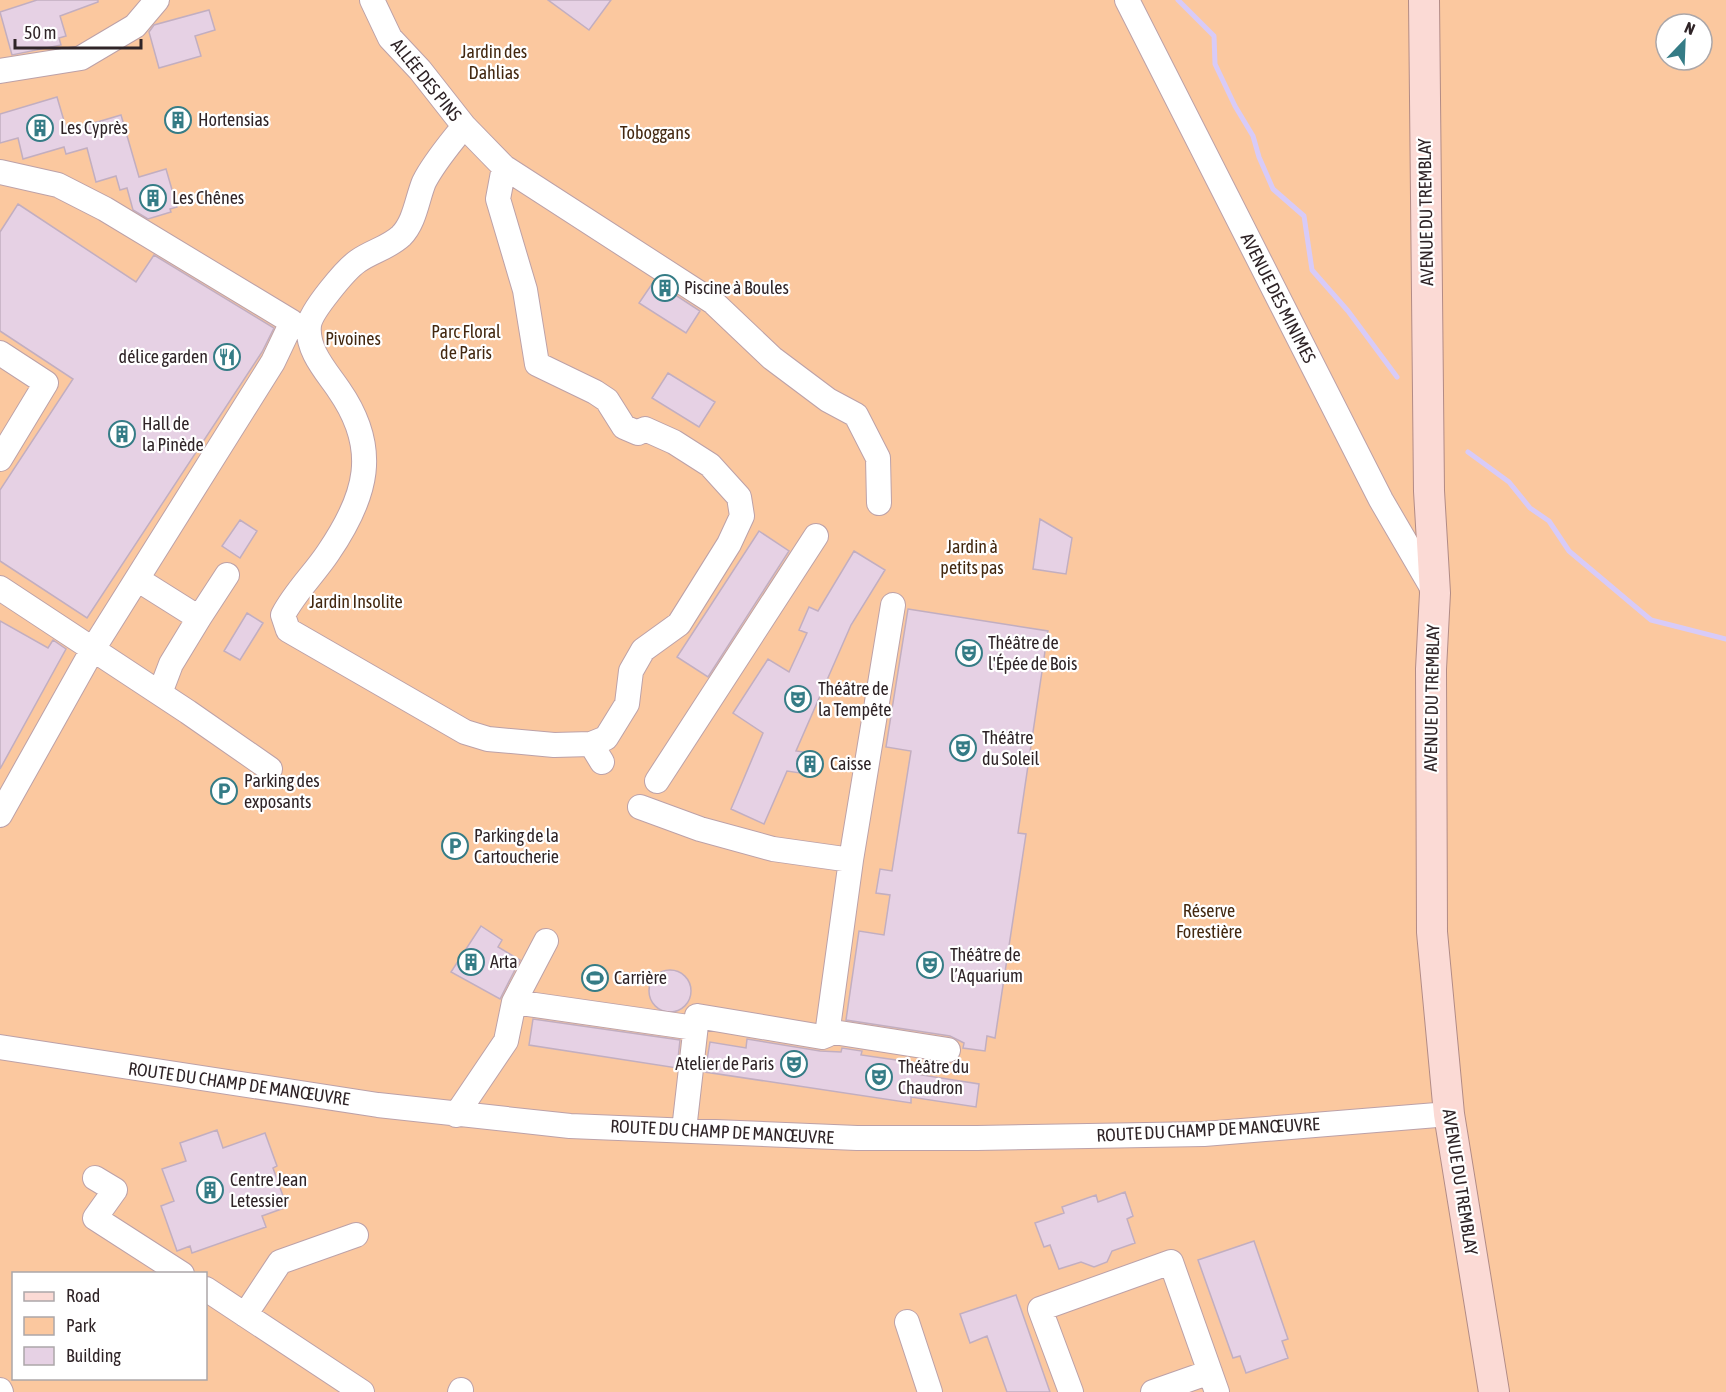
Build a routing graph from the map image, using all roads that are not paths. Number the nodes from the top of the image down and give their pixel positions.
1 (157, 0) edge
2 (372, 0) edge
3 (1127, 0) edge
4 (1424, 0) edge
5 (0, 71) edge
6 (464, 126) junction
7 (497, 160) junction
8 (0, 172) edge
9 (0, 353) edge
10 (0, 459) edge
11 (879, 503) dead end
12 (816, 536) dead end
13 (227, 575) dead end
14 (137, 579) junction
15 (0, 588) edge
16 (1435, 593) junction
17 (893, 605) dead end
18 (199, 618) junction
19 (93, 649) junction
20 (160, 693) junction
21 (270, 769) dead end
22 (657, 782) dead end
23 (640, 807) dead end
24 (0, 815) edge
25 (851, 860) junction
26 (546, 941) dead end
27 (514, 1002) junction
28 (695, 1028) junction
29 (827, 1031) junction
30 (0, 1047) edge
31 (948, 1050) dead end
32 (1449, 1114) junction
33 (456, 1115) junction
34 (684, 1130) junction
35 (95, 1178) dead end
36 (356, 1235) dead end
37 (179, 1272) edge
38 (207, 1290) edge
39 (245, 1315) junction
40 (907, 1322) dead end
41 (1213, 1382) edge
42 (362, 1392) edge
43 (930, 1392) edge
44 (1071, 1392) edge
45 (1154, 1392) edge
46 (1494, 1392) edge

1 - 5 street
2 - 6 street, ALLÉE DES PINS
3 - 16 street, AVENUE DES MINIMES
4 - 16 main road, AVENUE DU TREMBLAY
6 - 7 street, ALLÉE DES PINS
6 - 7 street
7 - 11 street, ALLÉE DES PINS
8 - 14 street
9 - 10 street
12 - 22 street
13 - 18 street
14 - 18 street
14 - 19 street
15 - 19 street
16 - 32 main road, AVENUE DU TREMBLAY
17 - 25 street
18 - 20 street
19 - 20 street
19 - 24 street
20 - 21 street
23 - 25 street
25 - 29 street
26 - 27 street
27 - 28 street
27 - 33 street
28 - 29 street
28 - 34 street
29 - 31 street
30 - 33 street, ROUTE DU CHAMP DE MANŒUVRE
32 - 34 street, ROUTE DU CHAMP DE MANŒUVRE
32 - 46 main road, AVENUE DU TREMBLAY
33 - 34 street, ROUTE DU CHAMP DE MANŒUVRE
35 - 37 street
36 - 39 street
38 - 39 street
39 - 42 street
40 - 43 street
41 - 44 street
41 - 45 street

